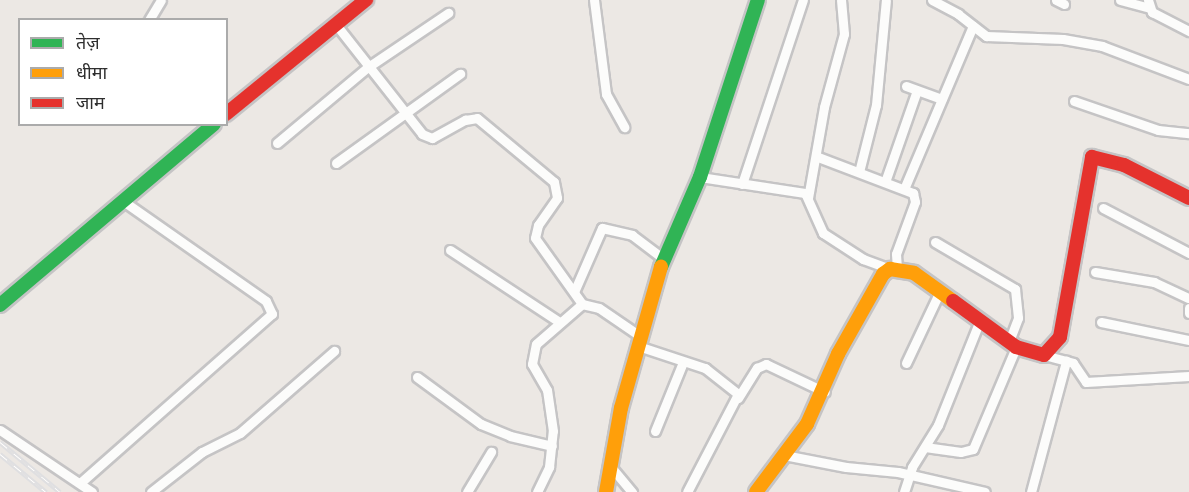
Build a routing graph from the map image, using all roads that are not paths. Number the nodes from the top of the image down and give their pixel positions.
1 (161, 0) edge
2 (366, 0) edge
3 (594, 0) edge
4 (758, 0) edge
5 (803, 0) edge
6 (841, 0) edge
7 (886, 0) edge
8 (932, 0) edge
9 (1120, 0) edge
10 (1148, 4) edge
11 (448, 13) dead end
12 (150, 18) edge
13 (334, 22) junction
14 (973, 26) junction
15 (1189, 31) edge
16 (369, 67) junction
17 (460, 74) dead end
18 (1189, 79) edge
19 (906, 86) dead end
20 (917, 90) junction
21 (942, 99) junction
22 (1074, 101) dead end
23 (228, 112) edge
24 (405, 114) junction
25 (212, 126) edge
26 (624, 127) dead end
27 (1189, 133) edge
28 (277, 143) dead end
29 (818, 157) junction
30 (336, 163) dead end
31 (859, 172) junction
32 (700, 177) junction
33 (885, 182) junction
34 (742, 184) junction
35 (904, 189) junction
36 (808, 198) junction
37 (1189, 198) edge
38 (123, 201) junction
39 (1103, 208) dead end
40 (935, 242) dead end
41 (450, 250) dead end
42 (1189, 254) edge
43 (664, 260) junction
44 (893, 269) junction
45 (1095, 272) dead end
46 (940, 291) junction
47 (574, 292) junction
48 (1189, 298) edge
49 (582, 304) junction
50 (0, 305) edge
51 (1189, 308) edge
52 (1189, 313) edge
53 (980, 320) junction
54 (559, 322) junction
55 (1101, 322) dead end
56 (1189, 340) edge
57 (639, 341) junction
58 (1012, 344) junction
59 (334, 351) dead end
60 (1044, 355) junction
61 (1066, 361) junction
62 (683, 362) junction
63 (906, 363) dead end
64 (1189, 376) edge
65 (417, 377) dead end
66 (825, 392) junction
67 (738, 398) junction
68 (0, 430) edge
69 (655, 431) dead end
70 (552, 446) junction
71 (925, 447) junction
72 (491, 452) dead end
73 (784, 456) junction
74 (611, 467) junction
75 (909, 475) junction
76 (80, 483) junction
77 (92, 492) edge
78 (151, 492) edge
79 (467, 492) edge
80 (537, 492) edge
81 (606, 492) edge
82 (632, 492) edge
83 (687, 492) edge
84 (756, 492) edge
85 (904, 492) edge
86 (985, 492) edge
87 (1031, 492) edge

1 - 12 street
2 - 13 street
3 - 26 street
4 - 32 street
5 - 34 street
6 - 29 street
7 - 31 street
8 - 14 street
9 - 10 street
10 - 15 street
11 - 16 street
13 - 16 street
13 - 23 street
14 - 18 street
14 - 21 street
16 - 24 street
16 - 28 street
17 - 24 street
19 - 20 street
20 - 21 street
20 - 33 street
21 - 35 street
22 - 27 street
24 - 30 street
24 - 47 street
25 - 38 street
29 - 31 street
29 - 36 street
31 - 33 street
32 - 34 street
32 - 43 street
33 - 35 street
34 - 36 street
35 - 44 street
36 - 44 street
37 - 60 street
38 - 50 street
38 - 76 street
39 - 42 street
40 - 58 street
41 - 54 street
43 - 47 street
43 - 57 street
44 - 46 street
44 - 66 street
45 - 48 street
46 - 53 street
46 - 63 street
47 - 49 street
49 - 54 street
49 - 57 street
51 - 52 street
53 - 58 street
53 - 71 street
54 - 70 street
55 - 56 street
57 - 62 street
57 - 74 street
58 - 60 street
58 - 71 street
59 - 78 street
60 - 61 street
61 - 64 street
61 - 87 street
62 - 67 street
62 - 69 street
65 - 70 street
66 - 67 street
66 - 73 street
67 - 83 street
68 - 76 street
70 - 80 street
71 - 75 street
72 - 79 street
73 - 75 street
73 - 84 street
74 - 81 street
74 - 82 street
75 - 85 street
75 - 86 street
76 - 77 street

